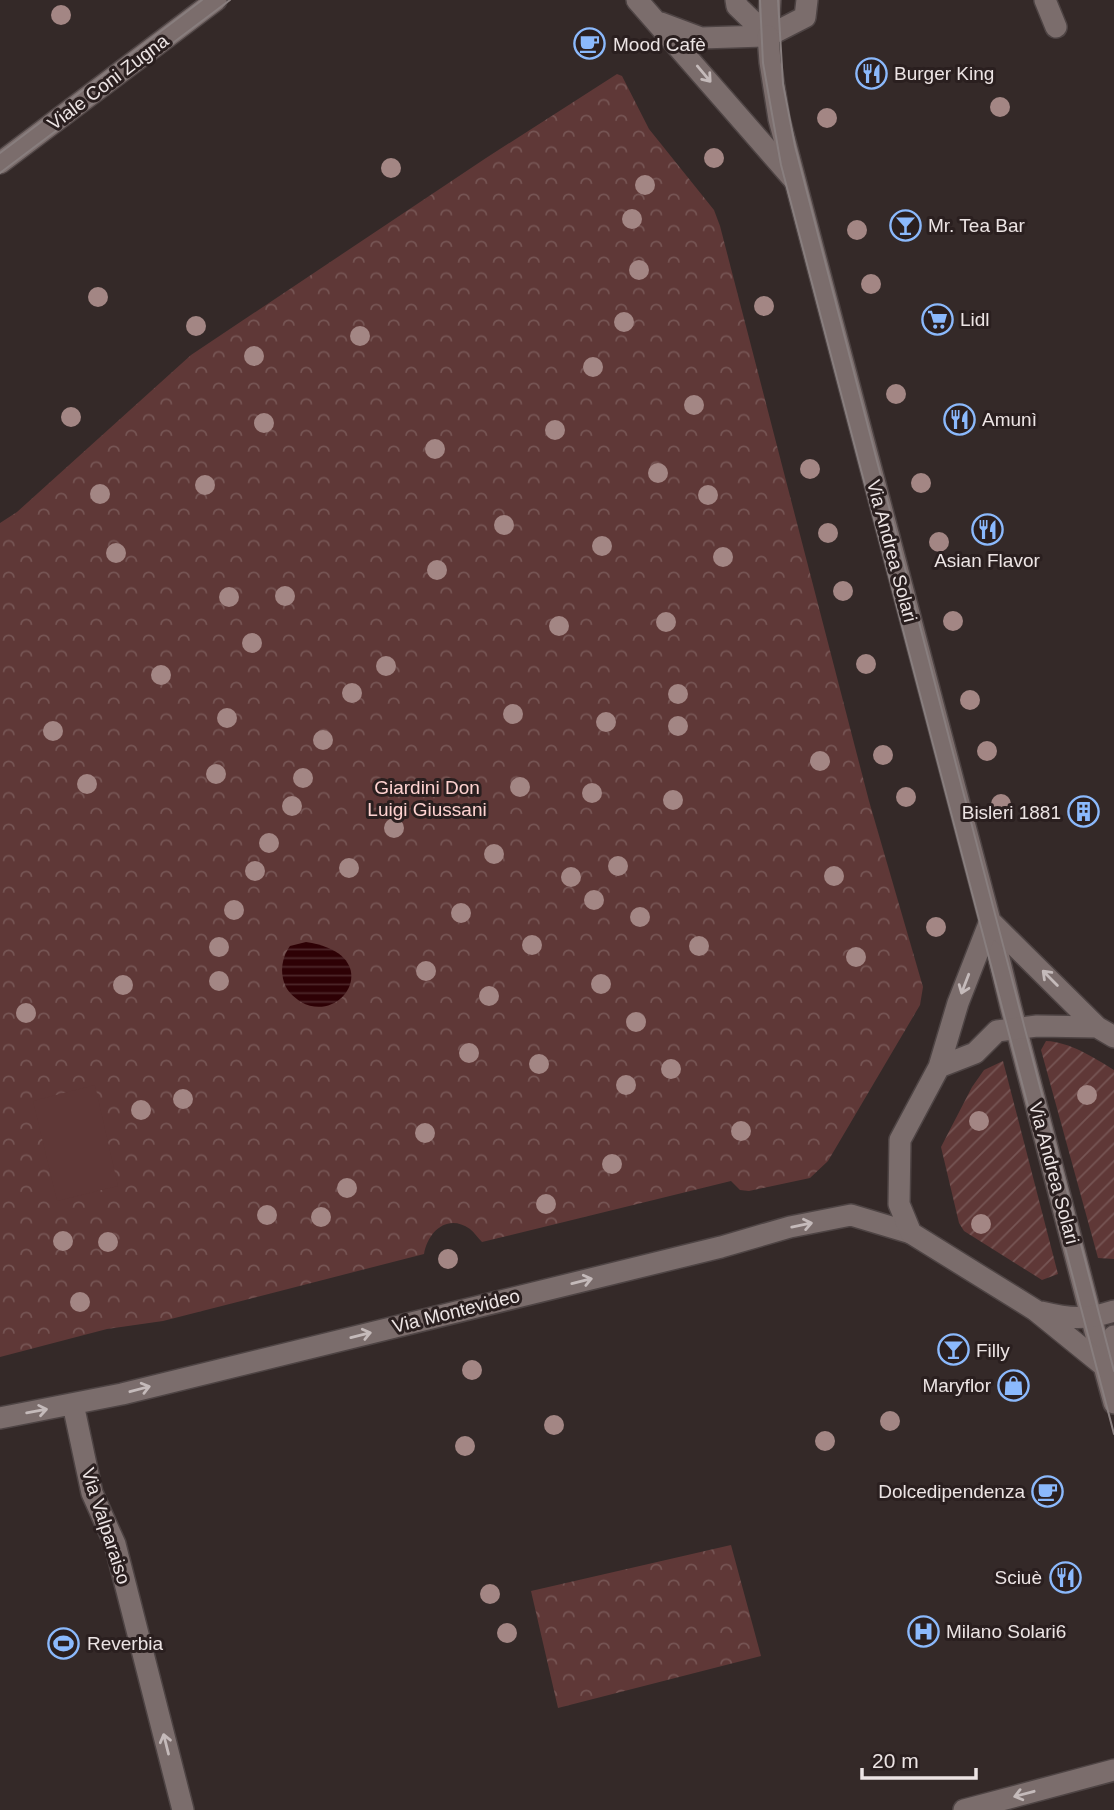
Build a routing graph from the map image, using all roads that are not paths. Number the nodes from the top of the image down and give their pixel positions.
1 (216, 0) edge
2 (637, 0) edge
3 (736, 0) edge
4 (770, 0) edge
5 (807, 0) edge
6 (1045, 0) edge
7 (659, 23) junction
8 (1055, 27) dead end
9 (768, 36) junction
10 (0, 163) edge
11 (795, 181) junction
12 (990, 921) junction
13 (1016, 1028) junction
14 (1106, 1032) edge
15 (939, 1067) junction
16 (911, 1233) junction
17 (1035, 1310) junction
18 (1114, 1311) edge
19 (1092, 1318) junction
20 (1114, 1336) edge
21 (1104, 1366) junction
22 (1114, 1403) edge
23 (73, 1404) junction
24 (0, 1418) edge
25 (1114, 1770) edge
26 (183, 1810) edge
27 (964, 1810) edge

1 - 10 street, Viale Coni Zugna
2 - 7 street, Via Andrea Solari
3 - 9 street
4 - 9 street, Via Andrea Solari
5 - 9 street, Via Andrea Solari
6 - 8 street
7 - 9 street, Via Andrea Solari
7 -> 11 street, Via Andrea Solari
9 - 11 street, Via Andrea Solari
11 - 12 street, Via Andrea Solari
12 - 13 street, Via Andrea Solari
14 -> 12 street
12 -> 15 street
13 - 14 street
13 - 15 street
13 - 19 street, Via Andrea Solari
15 - 16 street
16 - 17 street
23 -> 16 street, Via Montevideo
17 - 19 street
17 - 21 street
18 - 19 street
19 - 21 street, Via Andrea Solari
20 - 21 street
21 - 22 street, Via Andrea Solari
24 -> 23 street, Via Montevideo
26 -> 23 street, Via Valparaiso
25 -> 27 street

